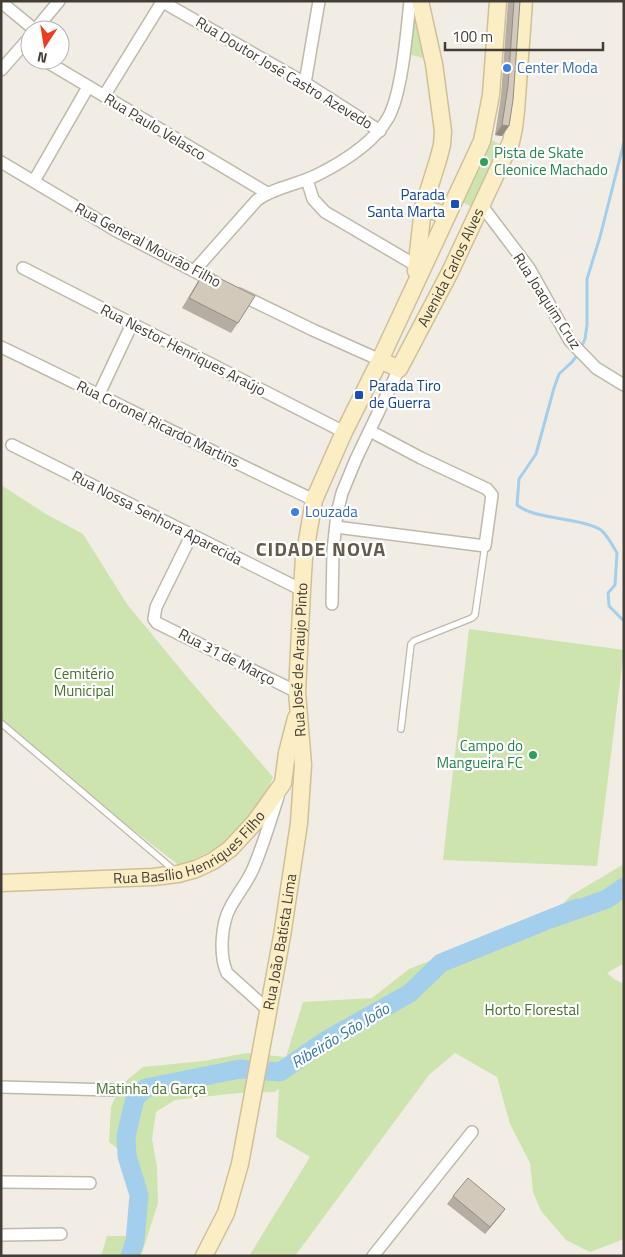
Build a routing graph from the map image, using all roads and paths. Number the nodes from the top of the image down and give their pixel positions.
1 (60, 1) edge
2 (319, 1) edge
3 (410, 1) edge
4 (420, 1) edge
5 (498, 1) edge
6 (524, 1) edge
7 (1, 2) edge
8 (162, 2) edge
9 (24, 20) edge
10 (44, 20) edge
11 (20, 54) edge
12 (1, 70) edge
13 (60, 70) edge
14 (305, 83) junction
15 (88, 87) junction
16 (104, 96) junction
17 (380, 130) junction
18 (1, 162) edge
19 (307, 180) junction
20 (34, 182) junction
21 (267, 193) junction
22 (482, 206) junction
23 (423, 208) junction
24 (443, 222) junction
25 (417, 266) junction
26 (23, 268) dead end
27 (194, 271) junction
28 (415, 282) junction
29 (132, 324) junction
30 (1, 347) edge
31 (380, 360) junction
32 (400, 369) junction
33 (624, 385) edge
34 (98, 394) junction
35 (370, 431) junction
36 (344, 432) junction
37 (12, 445) dead end
38 (314, 500) junction
39 (336, 527) junction
40 (191, 536) junction
41 (485, 546) junction
42 (302, 590) junction
43 (332, 604) dead end
44 (297, 692) junction
45 (298, 711) junction
46 (1, 723) edge
47 (401, 729) dead end
48 (303, 765) joint
49 (283, 783) junction
50 (178, 874) junction
51 (1, 883) edge
52 (268, 1010) junction
53 (1, 1086) edge
54 (112, 1090) dead end
55 (472, 1132) dead end
56 (1, 1182) edge
57 (90, 1183) dead end
58 (61, 1234) dead end
59 (1, 1235) edge
60 (204, 1256) edge
61 (373, 1256) edge

1 - 10 street
2 - 14 street
3 - 17 street
4 - 23 main road
5 - 24 main road, Avenida Carlos Alves
6 - 22 main road, Avenida Carlos Alves
7 - 9 street
8 - 14 street, Rua Doutor José Castro Azevedo
8 - 16 street
11 - 12 street
13 - 15 street, Rua Paulo Velasco
14 - 17 street, Rua Doutor José Castro Azevedo
15 - 16 street, Rua Paulo Velasco
15 - 20 street
16 - 21 street, Rua Paulo Velasco
17 - 19 street
18 - 20 street, Rua General Mourão Filho
19 - 21 street
19 - 25 street
20 - 27 street, Rua General Mourão Filho
21 - 27 street
22 - 32 main road, Avenida Carlos Alves
22 - 33 street, Rua Joaquim Cruz
23 - 24 main road
23 - 25 main road
24 - 28 main road, Avenida Carlos Alves
25 - 28 main road
26 - 29 street, Rua Nestor Henriques Araújo
27 - 31 street, Rua General Mourão Filho
28 - 31 main road, Avenida Carlos Alves
29 - 34 street
29 - 36 street, Rua Nestor Henriques Araújo
30 - 34 street, Rua Coronel Ricardo Martins
31 - 32 main road
31 - 36 main road, Rua José de Araujo Pinto
32 - 35 street, Rua José de Araujo Pinto
34 - 38 street, Rua Coronel Ricardo Martins
35 - 39 street, Rua José de Araujo Pinto
35 - 41 street
36 - 38 main road, Rua José de Araujo Pinto
37 - 40 street, Rua Nossa Senhora Aparecida
38 - 42 main road, Rua José de Araujo Pinto
39 - 41 street
39 - 43 street, Rua José de Araujo Pinto
40 - 42 street, Rua Nossa Senhora Aparecida
40 - 44 street, Rua 31 de Março
41 - 47 lane
42 - 44 main road, Rua José de Araujo Pinto
44 - 45 main road, Rua José de Araujo Pinto
45 - 48 main road, Rua José de Araujo Pinto
45 - 49 main road, Rua Basílio Henriques Filho
46 - 50 lane
48 - 52 main road, Rua João Batista Lima
49 - 50 main road, Rua Basílio Henriques Filho
49 - 52 street
50 - 51 main road, Rua Basílio Henriques Filho
52 - 60 main road, Rua João Batista Lima
53 - 54 street
55 - 61 street
56 - 57 street
58 - 59 street

